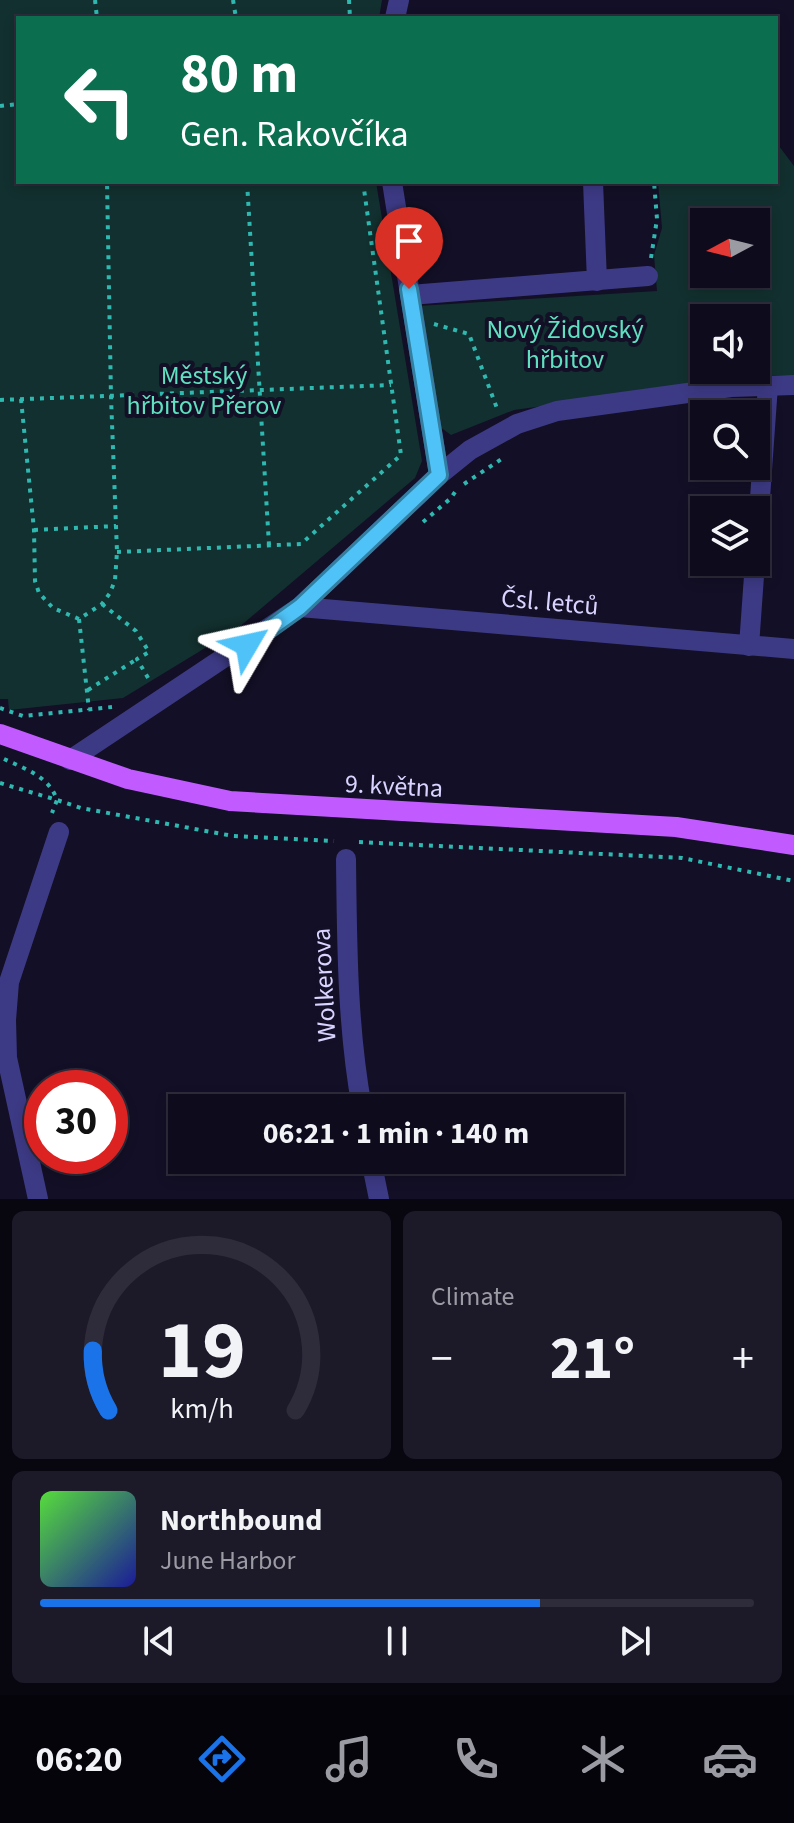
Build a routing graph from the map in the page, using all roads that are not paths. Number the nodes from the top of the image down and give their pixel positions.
1 (392, 184) edge
2 (593, 184) edge
3 (648, 276) road end
4 (597, 281) junction
5 (410, 295) junction
6 (768, 385) junction
7 (794, 385) edge
8 (439, 475) junction
9 (760, 496) edge
10 (754, 576) edge
11 (300, 607) junction
12 (749, 646) junction
13 (794, 649) edge
14 (0, 734) edge
15 (70, 760) junction
16 (59, 832) dead end
17 (794, 845) edge
18 (349, 848) road end
19 (359, 1094) edge
20 (374, 1174) edge
21 (38, 1199) edge
22 (379, 1199) edge

1 - 5 street
2 - 4 street
3 - 4 street
4 - 5 street
5 - 8 street
6 - 7 street
6 - 8 street
6 - 9 street
8 - 11 street
10 - 12 street
11 - 12 street, Čsl. letců
11 - 15 street
12 - 13 street, Čsl. letců
14 - 15 main road, 9. května
15 - 17 main road, 9. května
16 - 21 street
18 - 19 street, Wolkerova
20 - 22 street

